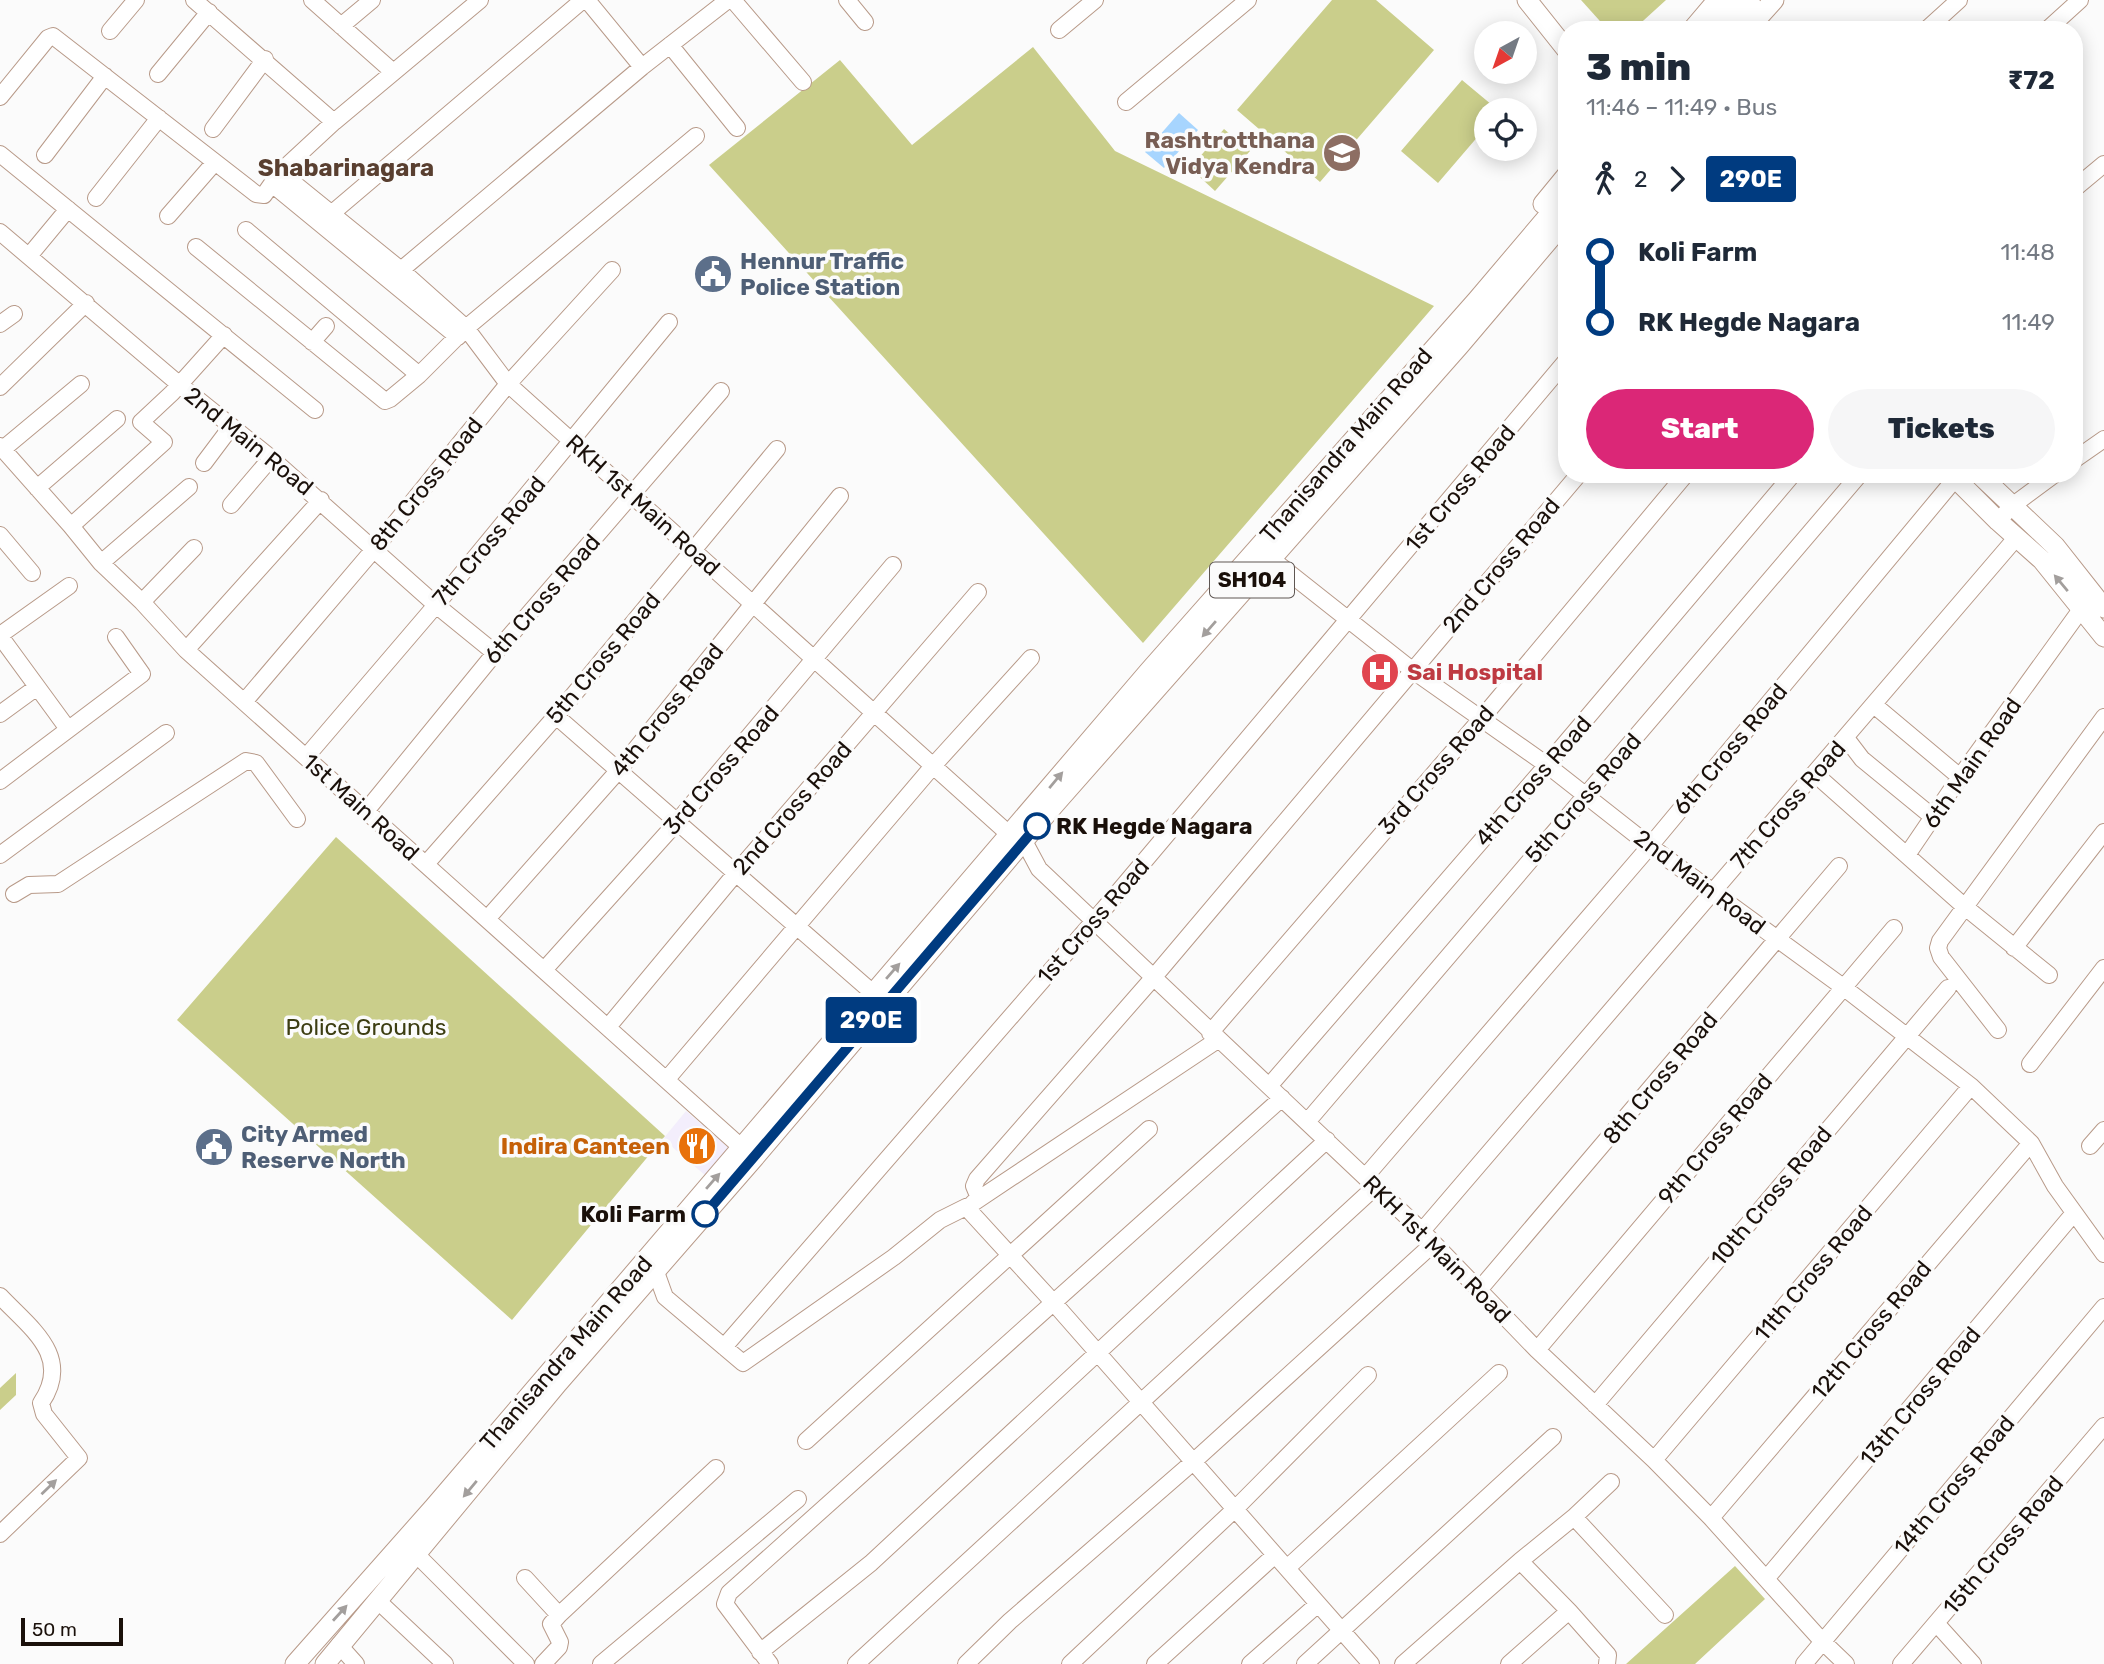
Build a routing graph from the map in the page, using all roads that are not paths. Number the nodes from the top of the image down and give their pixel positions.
1 (136, 0) edge
2 (194, 0) edge
3 (312, 0) edge
4 (372, 0) edge
5 (480, 0) edge
6 (585, 0) edge
7 (731, 0) edge
8 (847, 0) edge
9 (1095, 0) edge
10 (1248, 0) edge
11 (1527, 0) edge
12 (1717, 0) edge
13 (1735, 0) edge
14 (1757, 0) edge
15 (1774, 0) edge
16 (1959, 0) edge
17 (2080, 0) edge
18 (209, 12) junction
19 (1700, 21) edge
20 (1717, 21) edge
21 (1738, 21) edge
22 (1755, 21) edge
23 (1936, 21) edge
24 (2056, 21) edge
25 (865, 22) dead end
26 (341, 26) junction
27 (1059, 30) dead end
28 (110, 31) dead end
29 (1558, 39) edge
30 (670, 46) junction
31 (265, 59) junction
32 (642, 67) junction
33 (392, 71) junction
34 (158, 74) dead end
35 (105, 76) junction
36 (803, 82) dead end
37 (0, 97) edge
38 (1126, 102) dead end
39 (159, 118) junction
40 (334, 122) junction
41 (737, 128) dead end
42 (213, 129) dead end
43 (696, 136) dead end
44 (0, 154) edge
45 (45, 155) dead end
46 (215, 163) junction
47 (2104, 164) edge
48 (276, 178) junction
49 (2083, 182) edge
50 (1558, 185) edge
51 (96, 198) dead end
52 (1558, 205) edge
53 (68, 209) junction
54 (331, 214) junction
55 (168, 216) dead end
56 (1558, 229) edge
57 (246, 230) dead end
58 (0, 232) edge
59 (196, 247) dead end
60 (1558, 247) edge
61 (29, 256) junction
62 (401, 270) junction
63 (612, 270) dead end
64 (86, 303) junction
65 (14, 314) dead end
66 (669, 323) dead end
67 (0, 324) edge
68 (326, 326) dead end
69 (462, 333) junction
70 (224, 335) junction
71 (312, 342) junction
72 (1448, 346) junction
73 (1558, 371) edge
74 (419, 375) junction
75 (81, 384) dead end
76 (508, 384) junction
77 (180, 385) junction
78 (0, 387) edge
79 (721, 391) dead end
80 (315, 410) dead end
81 (117, 419) dead end
82 (231, 427) junction
83 (2104, 439) edge
84 (572, 441) junction
85 (1, 447) edge
86 (777, 449) dead end
87 (2083, 454) edge
88 (271, 458) junction
89 (204, 463) dead end
90 (1571, 483) edge
91 (1678, 483) edge
92 (1785, 483) edge
93 (1852, 483) edge
94 (1948, 483) edge
95 (1959, 483) edge
96 (1988, 483) edge
97 (2043, 483) edge
98 (189, 487) dead end
99 (37, 488) junction
100 (632, 495) junction
101 (840, 496) dead end
102 (320, 500) junction
103 (231, 505) dead end
104 (2012, 506) junction
105 (1997, 521) junction
106 (71, 526) junction
107 (0, 535) edge
108 (2016, 538) junction
109 (194, 548) dead end
110 (375, 548) junction
111 (693, 550) junction
112 (1264, 553) junction
113 (101, 563) junction
114 (893, 565) dead end
115 (32, 573) dead end
116 (69, 586) dead end
117 (978, 592) dead end
118 (142, 601) junction
119 (2097, 602) edge
120 (436, 604) junction
121 (753, 604) junction
122 (1348, 620) junction
123 (0, 636) edge
124 (116, 637) dead end
125 (2104, 637) edge
126 (186, 650) junction
127 (495, 653) junction
128 (1031, 658) dead end
129 (815, 660) junction
130 (1412, 670) junction
131 (37, 687) junction
132 (244, 702) junction
133 (1874, 705) junction
134 (874, 713) junction
135 (0, 714) edge
136 (556, 716) junction
137 (2104, 717) edge
138 (1482, 718) junction
139 (68, 729) junction
140 (166, 733) dead end
141 (1846, 738) junction
142 (306, 757) junction
143 (1547, 765) junction
144 (933, 766) junction
145 (618, 771) junction
146 (1815, 774) junction
147 (1960, 777) junction
148 (0, 780) edge
149 (1585, 795) junction
150 (366, 811) junction
151 (1934, 818) junction
152 (297, 819) dead end
153 (677, 822) junction
154 (2104, 832) edge
155 (1011, 845) junction
156 (1650, 846) junction
157 (0, 855) edge
158 (1907, 855) junction
159 (426, 864) junction
160 (1839, 866) dead end
161 (736, 873) junction
162 (1714, 891) junction
163 (14, 894) dead end
164 (1965, 907) junction
165 (487, 919) junction
166 (1093, 922) junction
167 (798, 927) junction
168 (1894, 928) dead end
169 (1778, 940) junction
170 (2014, 948) junction
171 (2104, 968) edge
172 (544, 970) junction
173 (2049, 975) dead end
174 (1153, 978) junction
175 (1843, 987) junction
176 (1948, 988) dead end
177 (873, 993) junction
178 (608, 1027) junction
179 (1998, 1030) dead end
180 (1906, 1035) junction
181 (1214, 1036) junction
182 (2029, 1064) dead end
183 (667, 1079) junction
184 (1270, 1085) junction
185 (1971, 1086) junction
186 (1282, 1098) junction
187 (1307, 1122) junction
188 (1149, 1129) dead end
189 (2104, 1130) edge
190 (1327, 1140) junction
191 (2031, 1143) junction
192 (2090, 1146) dead end
193 (748, 1153) junction
194 (2018, 1159) junction
195 (2047, 1172) junction
196 (1370, 1182) junction
197 (973, 1203) junction
198 (2074, 1213) junction
199 (1422, 1231) junction
200 (1433, 1244) junction
201 (2104, 1254) edge
202 (1011, 1256) junction
203 (656, 1272) junction
204 (1479, 1290) junction
205 (0, 1296) edge
206 (1053, 1303) junction
207 (2104, 1307) edge
208 (724, 1348) junction
209 (1537, 1350) junction
210 (1097, 1352) junction
211 (1499, 1374) dead end
212 (1368, 1375) dead end
213 (1142, 1403) junction
214 (1595, 1405) junction
215 (2104, 1426) edge
216 (1553, 1437) dead end
217 (806, 1441) dead end
218 (1654, 1460) junction
219 (1193, 1462) junction
220 (716, 1468) dead end
221 (1611, 1482) dead end
222 (798, 1499) dead end
223 (1235, 1509) junction
224 (1574, 1517) junction
225 (1711, 1518) junction
226 (0, 1534) edge
227 (416, 1554) junction
228 (1275, 1555) junction
229 (1520, 1561) junction
230 (1287, 1568) junction
231 (525, 1578) dead end
232 (1766, 1579) junction
233 (378, 1601) junction
234 (1318, 1604) junction
235 (1569, 1611) junction
236 (559, 1615) junction
237 (1665, 1615) dead end
238 (1936, 1623) junction
239 (1341, 1630) junction
240 (1822, 1642) junction
241 (339, 1645) junction
242 (765, 1658) edge
243 (295, 1664) edge
244 (325, 1664) edge
245 (356, 1664) edge
246 (445, 1664) edge
247 (526, 1664) edge
248 (543, 1664) edge
249 (601, 1664) edge
250 (856, 1664) edge
251 (966, 1664) edge
252 (1070, 1664) edge
253 (1155, 1664) edge
254 (1250, 1664) edge
255 (1304, 1664) edge
256 (1371, 1664) edge
257 (1403, 1664) edge
258 (1509, 1664) edge
259 (1607, 1664) edge
260 (1804, 1664) edge
261 (1846, 1664) edge
262 (1901, 1664) edge
263 (1973, 1664) edge

1 - 28 street
2 - 18 street
3 - 26 street
4 - 26 street
5 - 33 street
6 - 32 street
6 - 54 street
7 - 30 street
7 - 36 street
8 - 25 street
9 - 27 street
10 - 38 street
11 - 29 main road
12 - 19 main road
13 - 20 main road
14 - 21 main road
15 - 22 main road
16 - 23 street
17 - 24 street
18 - 31 street
18 - 34 street
26 - 33 street
30 - 32 street
30 - 41 street
31 - 40 street
31 - 42 street
32 - 62 street
33 - 40 street
35 - 37 street
35 - 39 street
35 - 45 street
39 - 46 street
39 - 51 street
40 - 48 street
43 - 69 street
44 - 53 street
46 - 48 street
46 - 55 street
47 - 49 street
48 - 54 street, RKH 1st Main Road
48 - 69 street
50 - 72 main road, Thanisandra Main Road / SH104
52 - 72 main road, SH104
53 - 61 street
53 - 70 street
54 - 62 street, RKH 1st Main Road
56 - 72 main road, SH104
57 - 74 street
58 - 61 street, 2nd Main Road
59 - 71 street
60 - 72 main road, Thanisandra Main Road / SH104
61 - 64 street, 2nd Main Road
62 - 69 street, RKH 1st Main Road
63 - 76 street, 8th Cross Road
64 - 77 street, 2nd Main Road
64 - 78 street
65 - 67 street
66 - 84 street, 7th Cross Road
68 - 71 street
69 - 74 street
69 - 76 street, RKH 1st Main Road
70 - 77 street
70 - 80 street
71 - 74 street
72 - 112 main road, Thanisandra Main Road / SH104
73 - 122 street, 1st Cross Road
75 - 85 street
76 - 84 street, RKH 1st Main Road
76 - 110 street, 8th Cross Road
77 - 82 street, 2nd Main Road
77 - 106 street
79 - 100 street, 6th Cross Road
81 - 99 street
82 - 88 street, 2nd Main Road
82 - 89 street
83 - 87 street
84 - 100 street, RKH 1st Main Road
84 - 120 street, 7th Cross Road
85 - 99 street, 1st Main Road
86 - 111 street, 5th Cross Road
88 - 102 street, 2nd Main Road
88 - 103 street
90 - 130 street, 2nd Cross Road
91 - 138 street, 3rd Cross Road
92 - 143 street, 4th Cross Road
93 - 149 street, 5th Cross Road
94 - 156 street, 6th Cross Road
95 - 105 main road
96 - 104 main road
97 - 104 street
98 - 113 street
99 - 106 street, 1st Main Road
100 - 111 street, RKH 1st Main Road
100 - 127 street, 6th Cross Road
101 - 121 street, 4th Cross Road
102 - 110 street, 2nd Main Road
102 - 126 street
104 - 105 street
104 - 119 main road
105 - 108 main road
106 - 113 street, 1st Main Road
107 - 115 street
119 -> 108 main road
108 - 133 street, 7th Cross Road
109 - 118 street
110 - 120 street, 2nd Main Road
110 - 132 street, 8th Cross Road
111 - 121 street, RKH 1st Main Road
111 - 136 street, 5th Cross Road
112 - 122 street, 2nd Main Road
112 - 155 main road, Thanisandra Main Road / SH104
113 - 118 street, 1st Main Road
114 - 129 street, 3rd Cross Road
116 - 123 street
117 - 134 street, 2nd Cross Road
118 - 126 street, 1st Main Road
119 - 125 main road
119 - 147 street, 6th Main Road
120 - 127 street, 2nd Main Road
120 - 142 street, 7th Cross Road
121 - 129 street, RKH 1st Main Road
121 - 145 street, 4th Cross Road
122 - 130 street, 2nd Main Road
122 - 166 street, 1st Cross Road
123 - 131 street
124 - 139 street
126 - 132 street, 1st Main Road
127 - 150 street, 6th Cross Road
128 - 144 street
129 - 134 street, RKH 1st Main Road
129 - 153 street, 3rd Cross Road
130 - 138 street, 2nd Main Road
130 - 174 street, 2nd Cross Road
131 - 135 street
131 - 139 street
132 - 142 street, 1st Main Road
133 - 141 street, 7th Cross Road
133 - 147 street
134 - 144 street, RKH 1st Main Road
134 - 161 street, 2nd Cross Road
136 - 145 street
136 - 159 street, 5th Cross Road
137 - 164 street
138 - 143 street, 2nd Main Road
138 - 181 street, 3rd Cross Road
139 - 148 street
140 - 157 street
141 - 146 street, 7th Cross Road
141 - 151 street
142 - 150 street, 1st Main Road
143 - 149 street, 2nd Main Road
143 - 184 street, 4th Cross Road
144 - 155 street, RKH 1st Main Road
144 - 167 street
145 - 153 street
145 - 165 street, 4th Cross Road
146 - 158 street
146 - 162 street, 7th Cross Road
147 - 151 street, 6th Main Road
149 - 156 street, 2nd Main Road
149 - 187 street, 5th Cross Road
150 - 159 street, 1st Main Road
151 - 158 street, 6th Main Road
152 - 163 street
153 - 161 street
153 - 172 street, 3rd Cross Road
154 - 170 street
155 - 166 street, RKH 1st Main Road
177 -> 155 main road, Thanisandra Main Road / SH104
155 - 193 main road, Thanisandra Main Road / SH104
156 - 162 street, 2nd Main Road
156 - 196 street, 6th Cross Road
158 - 164 street
159 - 165 street, 1st Main Road
160 - 169 street, 8th Cross Road
161 - 167 street
161 - 178 street, 2nd Cross Road
162 - 169 street, 2nd Main Road
162 - 199 street, 7th Cross Road
164 - 170 street
164 - 179 street
165 - 172 street, 1st Main Road
166 - 174 street, RKH 1st Main Road
166 - 208 street, 1st Cross Road
167 - 177 street
167 - 183 street
168 - 175 street, 9th Cross Road
169 - 175 street, 2nd Main Road
169 - 204 street, 8th Cross Road
170 - 173 street
171 - 182 street
172 - 178 street, 1st Main Road
174 - 181 street, RKH 1st Main Road
174 - 197 street, 2nd Cross Road
175 - 180 street, 2nd Main Road
175 - 209 street, 9th Cross Road
176 - 180 street, 10th Cross Road
177 - 193 main road, Thanisandra Main Road / SH104
178 - 183 street, 1st Main Road
180 - 185 street, 2nd Main Road
180 - 214 street, 10th Cross Road
181 - 184 street, RKH 1st Main Road
181 - 197 street, 3rd Cross Road
183 - 193 street, 1st Main Road
184 - 186 street, RKH 1st Main Road
185 - 191 street, 2nd Main Road
185 - 218 street, 11th Cross Road
186 - 187 street, RKH 1st Main Road
186 - 206 street
187 - 190 street, RKH 1st Main Road
188 - 202 street
189 - 192 street
190 - 196 street, RKH 1st Main Road
190 - 210 street
191 - 194 street, 12th Cross Road
191 - 195 street, 2nd Main Road
193 - 203 main road, Thanisandra Main Road / SH104
243 -> 193 main road, Thanisandra Main Road / SH104
194 - 195 street
194 - 225 street, 12th Cross Road
195 - 198 street, 2nd Main Road
196 - 199 street, RKH 1st Main Road
196 - 213 street, 6th Cross Road
197 - 202 street
197 - 208 street, 3rd Cross Road
198 - 201 street, 2nd Main Road
198 - 232 street, 13th Cross Road
199 - 200 street, RKH 1st Main Road
200 - 204 street, RKH 1st Main Road
200 - 219 street
202 - 206 street
202 - 217 street
203 - 208 street
203 -> 227 main road, Thanisandra Main Road / SH104
204 - 209 street, RKH 1st Main Road
226 -> 205 street
206 - 210 street
206 - 242 street
207 - 240 street, 14th Cross Road
209 - 214 street, RKH 1st Main Road
210 - 213 street
210 - 242 street
211 - 230 street
212 - 223 street
213 - 219 street
213 - 250 street, 6th Cross Road
214 - 218 street, RKH 1st Main Road
215 - 238 street, 15th Cross Road
216 - 239 street
218 - 225 street, RKH 1st Main Road
219 - 223 street
219 - 251 street
220 - 236 street
221 - 224 street
222 - 249 street
223 - 228 street
223 - 252 street
224 - 229 street
224 - 237 street
225 - 232 street, RKH 1st Main Road
227 - 233 main road, Thanisandra Main Road / SH104
227 - 247 street
228 - 230 street
228 - 253 street
229 - 235 street
229 - 257 street
230 - 234 street
231 - 236 street
232 - 240 street, RKH 1st Main Road
233 - 241 main road, Thanisandra Main Road / SH104
233 - 246 street
234 - 239 street
234 - 254 street
235 - 258 street
235 - 259 street
236 - 248 street
238 - 262 street, 15th Cross Road
238 - 263 street
239 - 255 street
239 - 256 street
240 - 260 street, 14th Cross Road
240 - 261 street, RKH 1st Main Road
241 - 244 main road, Thanisandra Main Road / SH104
241 - 245 street

